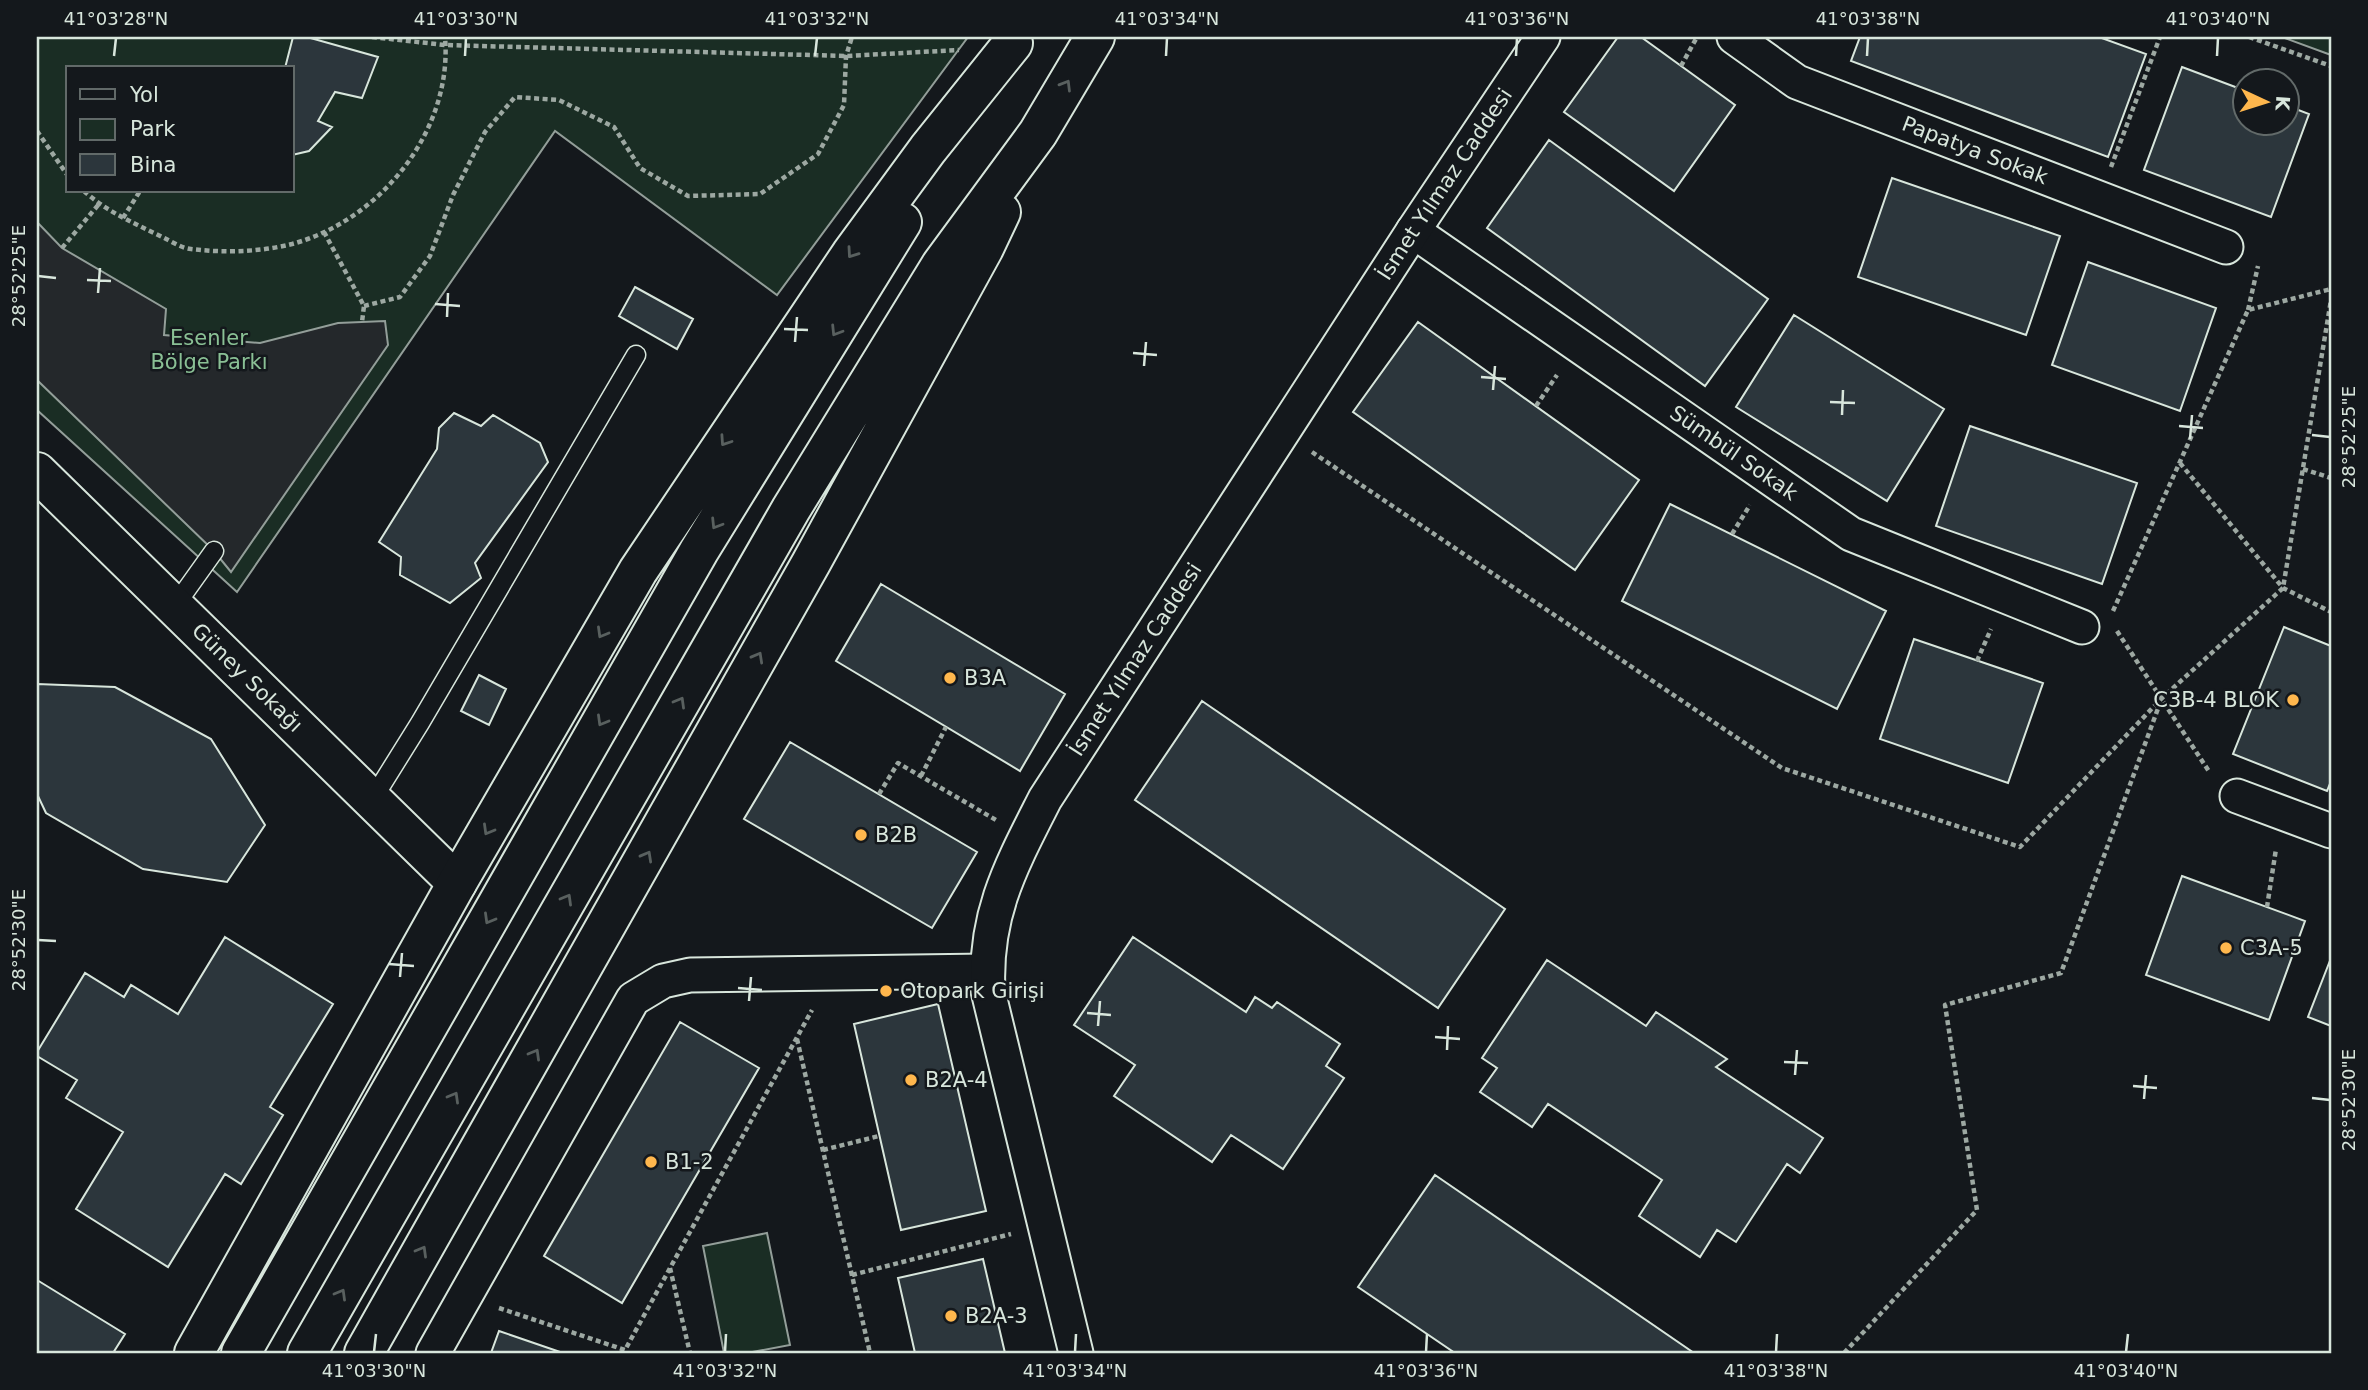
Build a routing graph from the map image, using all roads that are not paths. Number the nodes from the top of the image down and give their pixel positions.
1 (1095, 37) edge
2 (1543, 37) edge
3 (1734, 37) edge
4 (1015, 40) edge
5 (1038, 133) junction
6 (1413, 231) junction
7 (2226, 247) dead end
8 (636, 355) dead end
9 (37, 472) edge
10 (214, 551) dead end
11 (174, 607) junction
12 (2096, 623) road end
13 (2236, 796) road end
14 (372, 800) junction
15 (2331, 831) edge
16 (457, 883) junction
17 (987, 971) junction
18 (194, 1353) edge
19 (241, 1353) edge
20 (307, 1353) edge
21 (364, 1353) edge
22 (433, 1353) edge
23 (1076, 1353) edge

5 -> 1 main road
2 - 6 street, İsmet Yılmaz Caddesi
3 - 7 street, Papatya Sokak
4 -> 16 main road
4 -> 19 main road
20 -> 5 main road
21 -> 5 main road
6 - 12 street, Sümbül Sokak
6 - 17 street, İsmet Yılmaz Caddesi
8 - 14 lane
9 - 11 main road, Güney Sokağı
10 - 11 lane
11 - 14 main road, Güney Sokağı
13 - 15 street
14 - 16 main road, Güney Sokağı
16 - 18 main road
17 - 22 street
17 - 23 street, İsmet Yılmaz Caddesi

